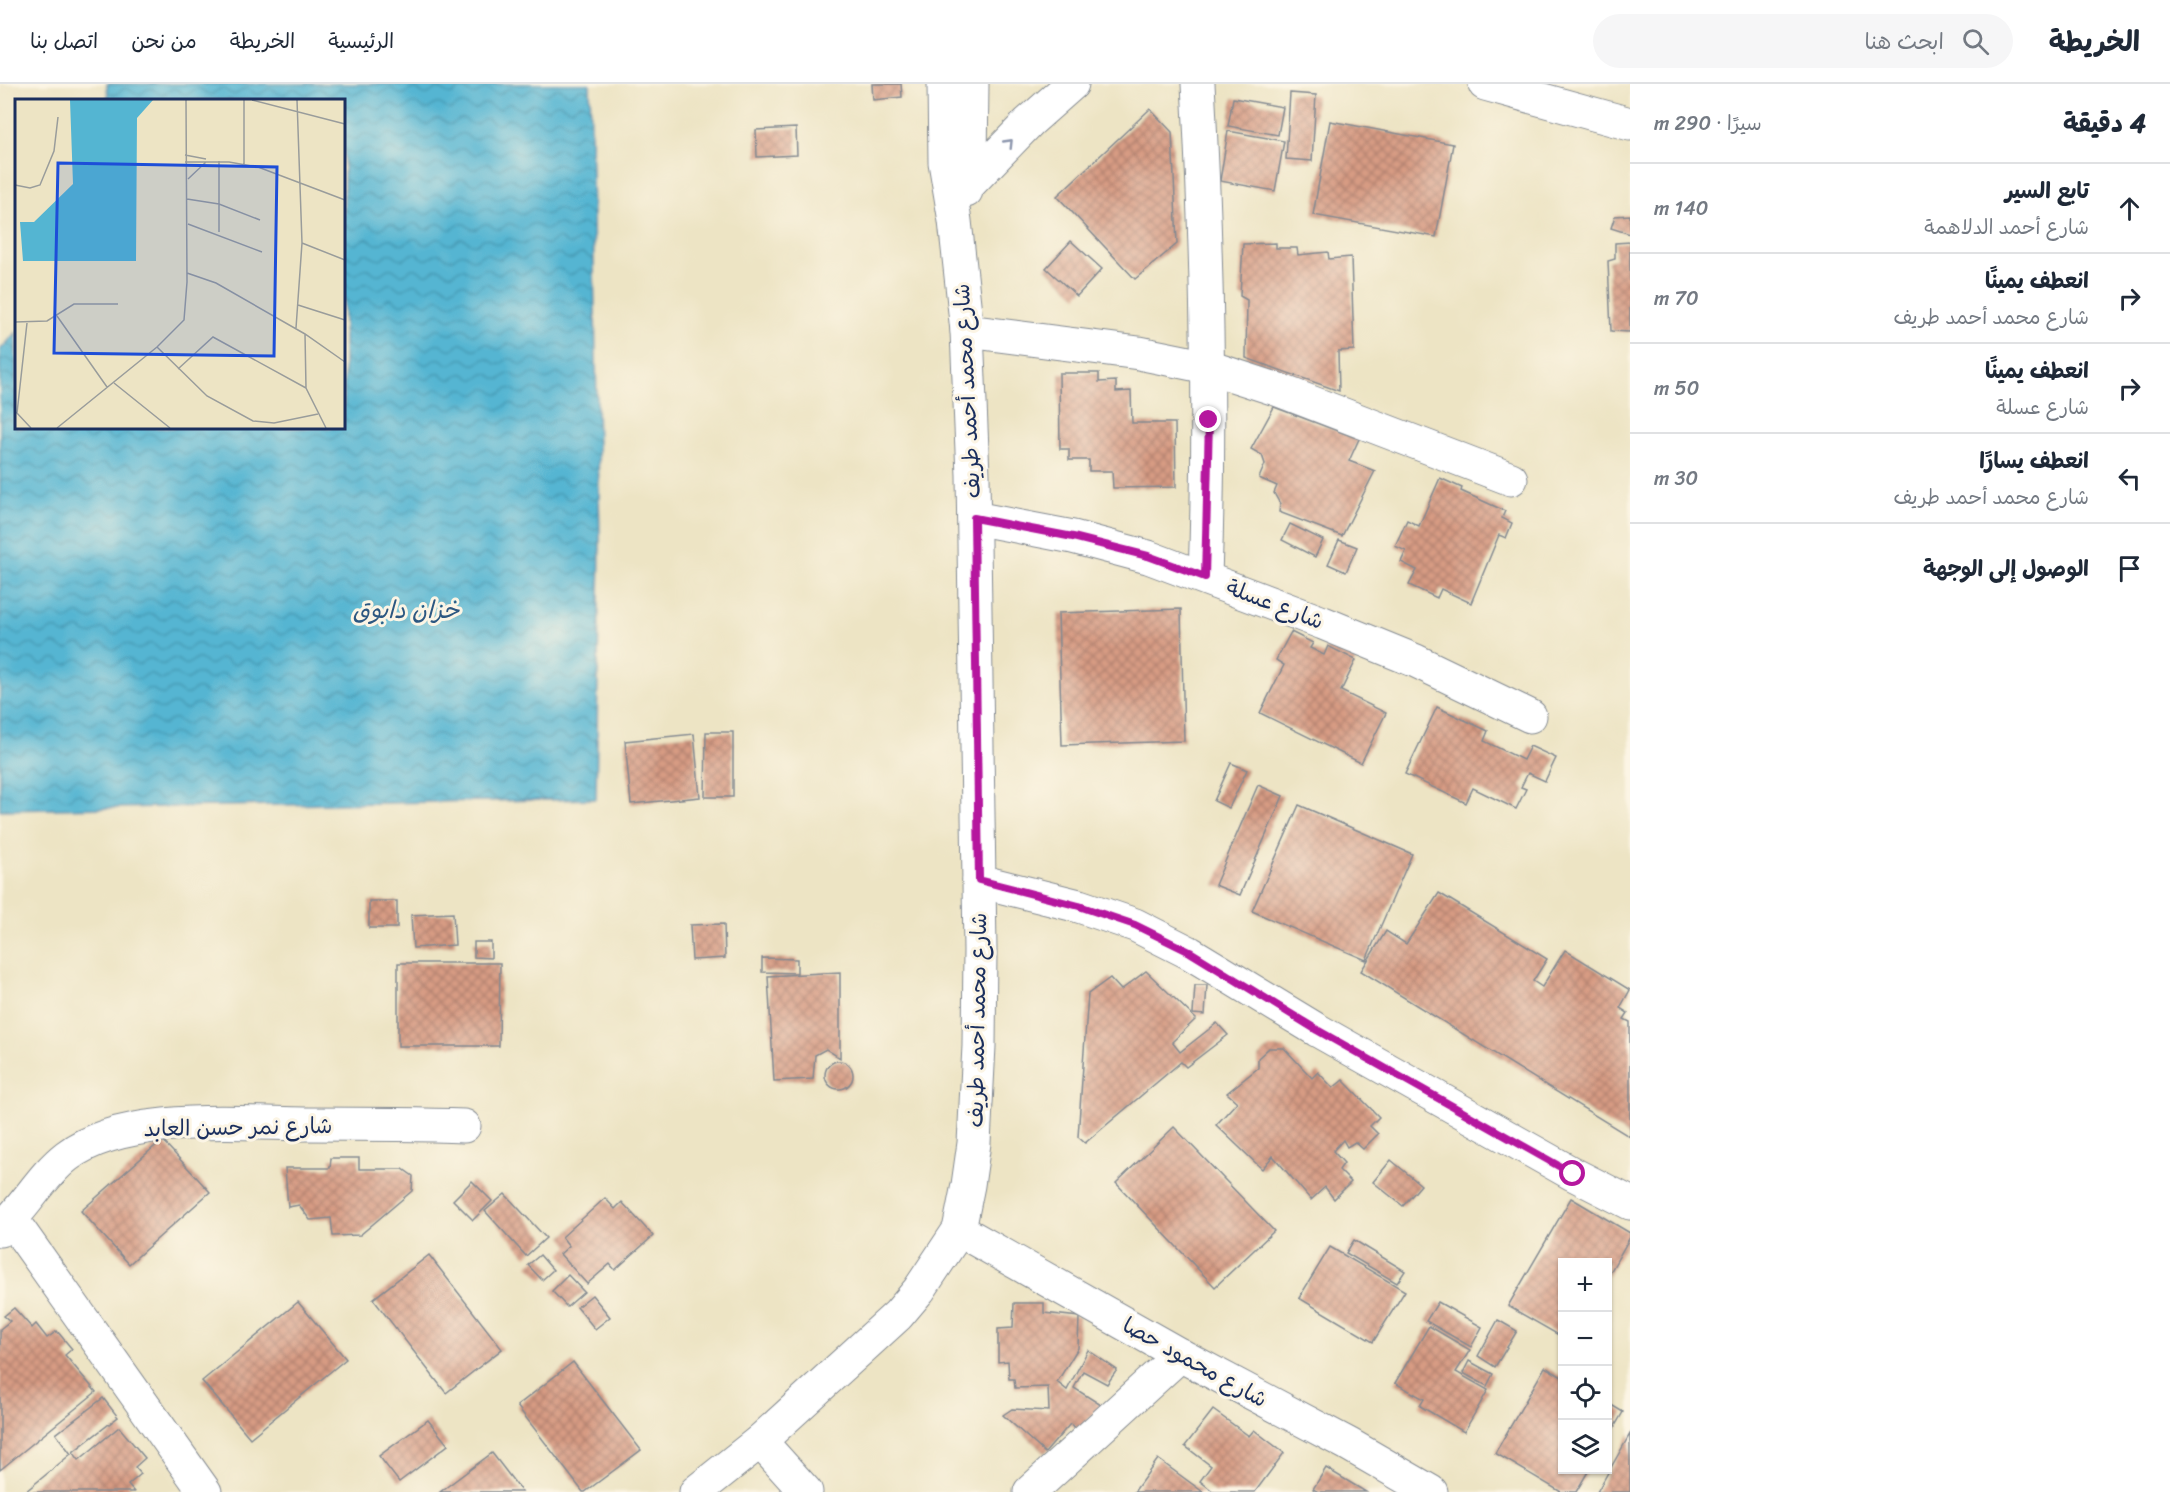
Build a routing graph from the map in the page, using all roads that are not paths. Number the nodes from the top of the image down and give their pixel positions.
1 (944, 84) edge
2 (972, 84) edge
3 (1072, 84) edge
4 (1198, 84) edge
5 (1485, 84) edge
6 (1630, 124) edge
7 (968, 185) junction
8 (955, 221) junction
9 (967, 331) junction
10 (1208, 367) junction
11 (1511, 479) dead end
12 (974, 518) junction
13 (1205, 577) junction
14 (1530, 716) dead end
15 (979, 880) junction
16 (464, 1126) dead end
17 (1630, 1203) edge
18 (6, 1225) edge
19 (959, 1230) junction
20 (1180, 1355) junction
21 (760, 1441) junction
22 (205, 1492) edge
23 (696, 1492) edge
24 (806, 1492) edge
25 (1030, 1492) edge
26 (1431, 1492) edge

1 - 8 street, شارع محمد أحمد طريف
2 - 7 street, شارع محمد أحمد طريف
7 -> 3 street
4 - 10 street
5 - 6 street
7 - 8 street, شارع محمد أحمد طريف
8 - 9 street, شارع محمد أحمد طريف
9 - 10 street
9 - 12 street, شارع محمد أحمد طريف
10 - 11 street
10 - 13 street
12 - 13 street, شارع عسلة
12 - 15 street, شارع محمد أحمد طريف
13 - 14 street, شارع عسلة
15 - 17 street
15 - 19 street, شارع محمد أحمد طريف
16 - 18 street, شارع نمر حسن العابد
18 - 22 street, شارع نمر حسن العابد
19 - 20 street, شارع محمود حصا
19 - 21 street, شارع محمد أحمد طريف
20 - 25 street
20 - 26 street, شارع محمود حصا
21 - 23 street, شارع محمد أحمد طريف
21 - 24 street

